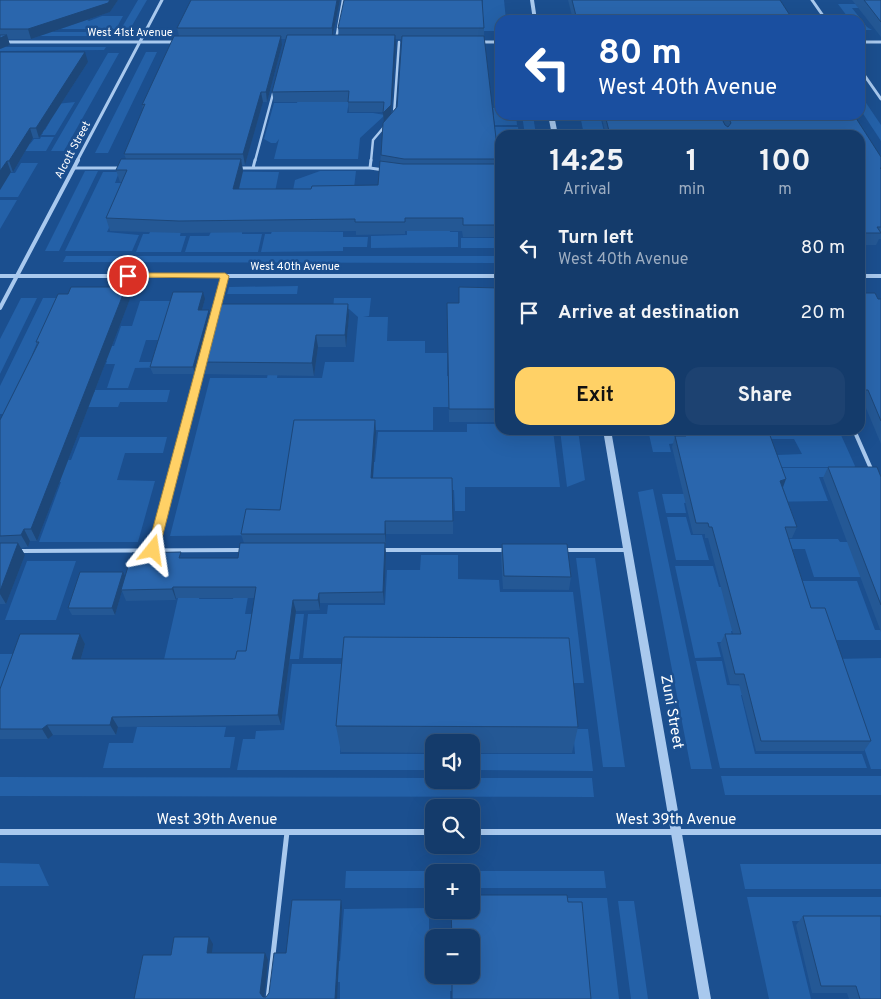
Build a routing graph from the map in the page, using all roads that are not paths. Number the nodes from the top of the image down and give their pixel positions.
1 (162, 0) edge
2 (343, 0) edge
3 (532, 0) edge
4 (812, 0) edge
5 (534, 15) edge
6 (822, 15) edge
7 (0, 42) edge
8 (140, 42) junction
9 (183, 42) edge
10 (335, 42) joint
11 (344, 42) edge
12 (390, 42) edge
13 (399, 42) junction
14 (408, 42) edge
15 (472, 42) edge
16 (495, 42) edge
17 (865, 42) edge
18 (881, 42) edge
19 (865, 76) edge
20 (276, 81) edge
21 (881, 99) edge
22 (394, 117) edge
23 (388, 122) edge
24 (74, 168) junction
25 (124, 168) edge
26 (233, 168) edge
27 (253, 168) junction
28 (370, 168) junction
29 (387, 170) edge
30 (0, 276) edge
31 (17, 276) junction
32 (225, 276) junction
33 (495, 276) edge
34 (865, 276) edge
35 (881, 276) edge
36 (0, 308) edge
37 (214, 315) edge
38 (204, 353) edge
39 (607, 435) edge
40 (856, 435) edge
41 (873, 474) edge
42 (153, 550) junction
43 (252, 550) edge
44 (372, 550) edge
45 (512, 550) edge
46 (562, 550) edge
47 (628, 550) junction
48 (10, 551) edge
49 (0, 832) edge
50 (287, 832) junction
51 (425, 832) edge
52 (480, 832) edge
53 (676, 832) junction
54 (881, 832) edge
55 (268, 999) edge
56 (706, 999) edge

1 - 8 street, Alcott Street
2 - 10 lane
3 - 5 street
4 - 6 street
7 - 8 street, West 41st Avenue
8 - 9 street, West 41st Avenue
8 - 24 street, Alcott Street
10 - 11 street
12 - 13 street
13 - 14 street
13 - 22 lane
15 - 16 street
17 - 18 street
19 - 21 street
20 - 27 lane
23 - 28 lane
24 - 25 lane
24 - 31 street, Alcott Street
26 - 27 lane
27 - 28 lane
28 - 29 lane
30 - 31 street, West 40th Avenue
31 - 32 street, West 40th Avenue
31 - 36 street, Alcott Street
32 - 33 street, West 40th Avenue
32 - 37 lane
34 - 35 street
38 - 42 lane
39 - 47 street, Zuni Street
40 - 41 lane
42 - 43 lane
42 - 48 lane
44 - 45 lane
46 - 47 lane
47 - 53 street, Zuni Street
49 - 50 street, West 39th Avenue
50 - 51 street, West 39th Avenue
50 - 55 lane
52 - 53 street, West 39th Avenue
53 - 54 street, West 39th Avenue
53 - 56 street, Zuni Street

